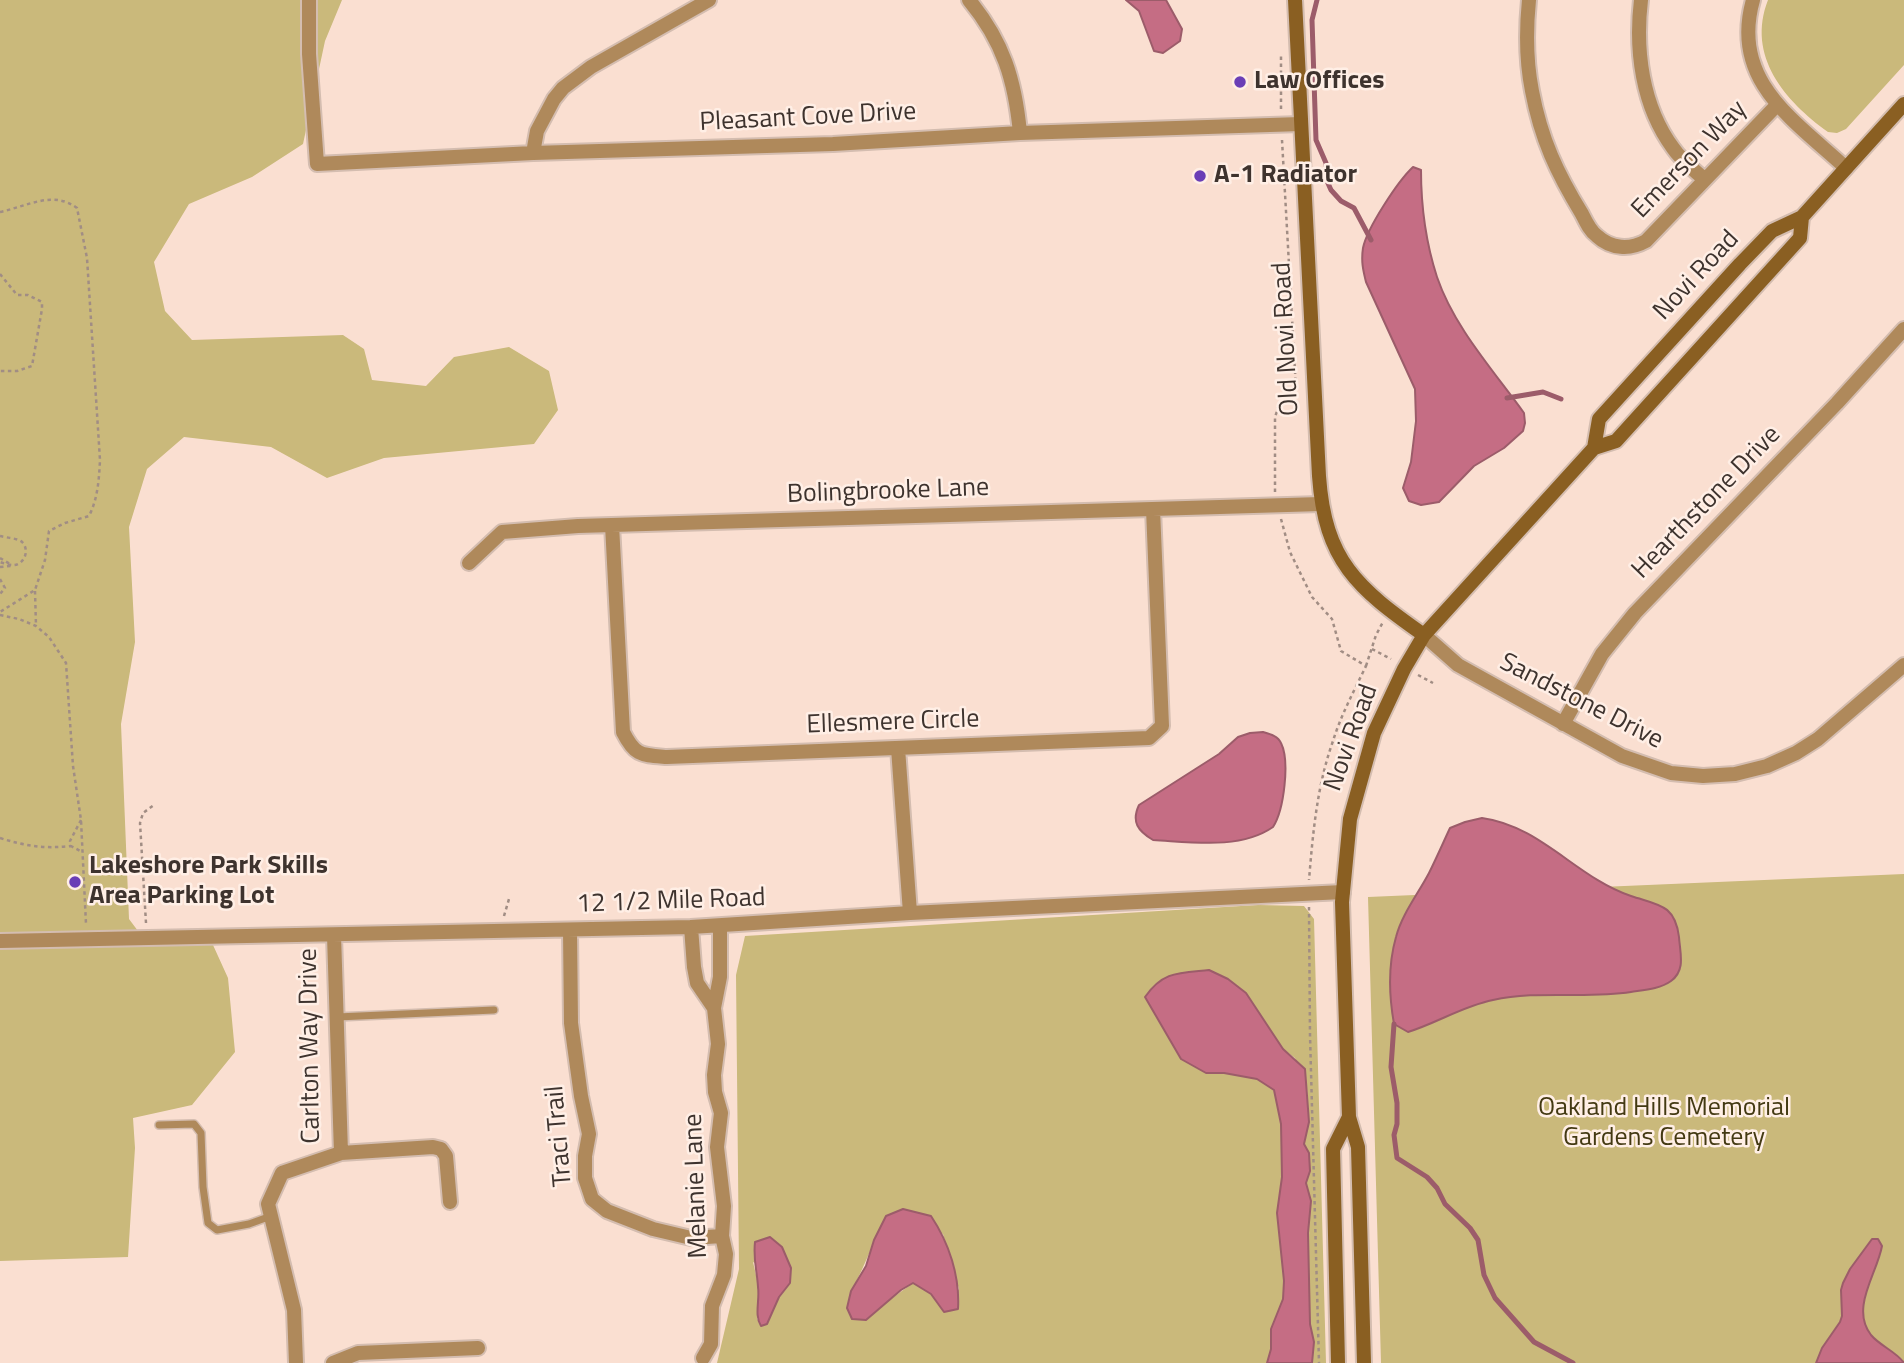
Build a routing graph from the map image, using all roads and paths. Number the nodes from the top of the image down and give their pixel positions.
1 (309, 0) edge
2 (709, 0) edge
3 (969, 0) edge
4 (1295, 0) edge
5 (1529, 0) edge
6 (1641, 0) edge
7 (1753, 0) edge
8 (1904, 104) edge
9 (1777, 105) junction
10 (1301, 124) junction
11 (1020, 133) junction
12 (533, 153) junction
13 (1846, 168) junction
14 (1704, 179) junction
15 (0, 212) edge
16 (1802, 217) junction
17 (0, 274) edge
18 (1904, 329) edge
19 (0, 371) edge
20 (1594, 448) junction
21 (1321, 504) junction
22 (1153, 509) junction
23 (612, 525) junction
24 (0, 536) edge
25 (0, 562) edge
26 (469, 563) dead end
27 (12, 565) junction
28 (0, 579) edge
29 (35, 590) junction
30 (0, 594) edge
31 (0, 614) edge
32 (36, 626) junction
33 (1376, 635) dead end
34 (1424, 635) junction
35 (1904, 665) edge
36 (1366, 666) dead end
37 (1563, 724) junction
38 (898, 748) junction
39 (154, 806) dead end
40 (81, 820) junction
41 (0, 838) edge
42 (71, 846) junction
43 (83, 852) junction
44 (1343, 892) junction
45 (910, 913) junction
46 (720, 926) junction
47 (691, 927) junction
48 (570, 930) junction
49 (334, 935) junction
50 (147, 937) junction
51 (87, 938) junction
52 (0, 941) edge
53 (714, 1008) junction
54 (494, 1010) dead end
55 (337, 1017) junction
56 (1310, 1035) dead end
57 (1349, 1117) junction
58 (159, 1125) dead end
59 (341, 1153) junction
60 (450, 1202) dead end
61 (271, 1216) junction
62 (722, 1236) junction
63 (478, 1348) dead end
64 (703, 1358) dead end
65 (296, 1363) edge
66 (333, 1363) edge
67 (1319, 1363) edge
68 (1338, 1363) edge
69 (1364, 1363) edge

1 - 12 street, Pleasant Cove Drive
2 - 12 street
3 - 11 street
4 - 10 main road, Old Novi Road
5 - 14 street, Emerson Way
6 - 14 street
7 - 9 street
8 - 13 main road, Novi Road
9 - 13 street
9 - 14 street, Emerson Way
10 - 11 street, Pleasant Cove Drive
10 - 21 main road, Old Novi Road
11 - 12 street, Pleasant Cove Drive
13 - 16 main road, Novi Road
15 - 29 path
16 - 20 main road, Novi Road
16 - 20 main road, Novi Road
17 - 19 path
18 - 37 street, Hearthstone Drive
20 - 34 main road, Novi Road
21 - 22 street, Bolingbrooke Lane
21 - 34 main road, Old Novi Road
22 - 23 street, Bolingbrooke Lane
22 - 38 street, Ellesmere Circle
23 - 26 street, Bolingbrooke Lane
23 - 38 street, Ellesmere Circle
24 - 27 path
25 - 27 path
25 - 27 path
28 - 30 path
29 - 31 path
29 - 32 path
31 - 32 path
32 - 40 path
33 - 36 path
34 - 37 street, Sandstone Drive
34 - 44 main road, Novi Road
35 - 37 street, Sandstone Drive
38 - 45 street
39 - 50 path
40 - 42 path
40 - 43 path
41 - 42 path
42 - 43 path
43 - 51 path
44 - 45 street, 12 1/2 Mile Road
44 - 57 main road, Novi Road
45 - 46 street, 12 1/2 Mile Road
46 - 47 street, 12 1/2 Mile Road
46 - 53 street, Melanie Lane
47 - 48 street, 12 1/2 Mile Road
47 - 53 street, Melanie Lane
48 - 49 street, 12 1/2 Mile Road
48 - 62 street, Traci Trail
49 - 50 street, 12 1/2 Mile Road
49 - 55 street, Carlton Way Drive
50 - 51 street, 12 1/2 Mile Road
51 - 52 street, 12 1/2 Mile Road
53 - 62 street, Melanie Lane
54 - 55 lane
55 - 59 street, Carlton Way Drive
56 - 67 path
57 - 68 main road, Novi Road
57 - 69 main road, Novi Road
58 - 61 lane
59 - 60 street
59 - 61 street, Carlton Way Drive
61 - 65 street, Carlton Way Drive
62 - 64 street, Melanie Lane
63 - 66 street

